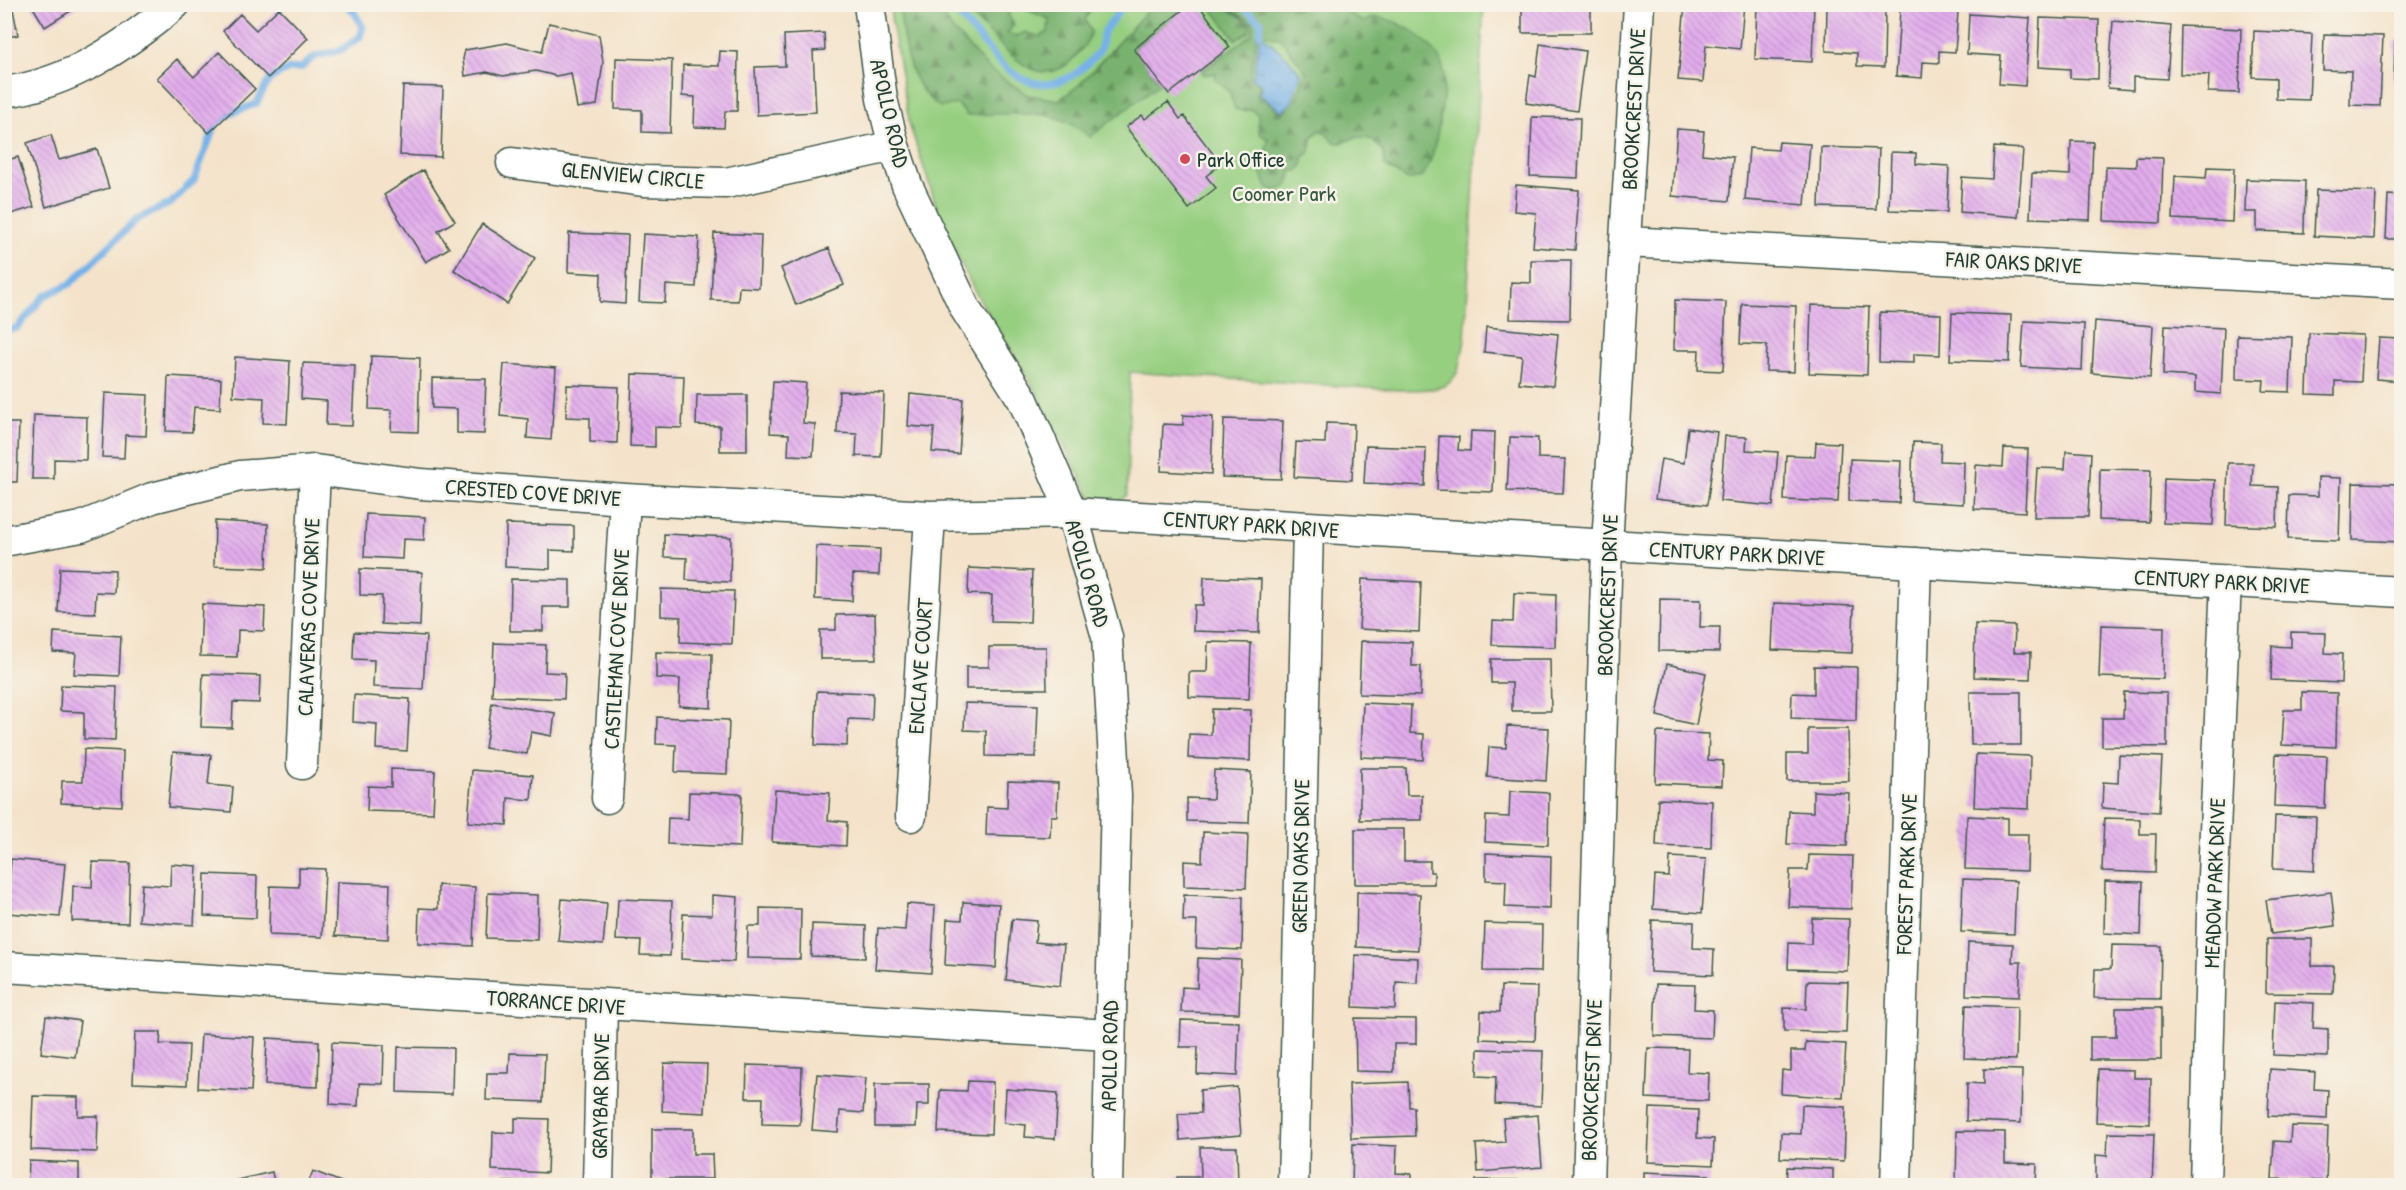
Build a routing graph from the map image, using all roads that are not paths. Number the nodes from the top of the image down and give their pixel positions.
1 (176, 4) edge
2 (869, 4) edge
3 (1639, 4) edge
4 (4, 92) edge
5 (894, 146) junction
6 (512, 163) dead end
7 (1627, 242) junction
8 (2402, 284) edge
9 (315, 470) junction
10 (625, 499) junction
11 (1072, 513) junction
12 (930, 516) junction
13 (1308, 527) junction
14 (4, 541) edge
15 (1607, 545) junction
16 (1916, 563) junction
17 (2226, 581) junction
18 (2402, 592) edge
19 (302, 764) dead end
20 (607, 798) dead end
21 (911, 816) dead end
22 (4, 967) edge
23 (602, 1005) junction
24 (1108, 1035) junction
25 (598, 1185) edge
26 (1107, 1185) edge
27 (1293, 1185) edge
28 (1588, 1185) edge
29 (1896, 1185) edge
30 (2205, 1185) edge

1 - 4 street
2 - 5 street, APOLLO ROAD
3 - 7 street, BROOKCREST DRIVE
5 - 6 street, GLENVIEW CIRCLE
5 - 11 street, APOLLO ROAD
7 - 8 street, FAIR OAKS DRIVE
7 - 15 street, BROOKCREST DRIVE
9 - 10 street, CRESTED COVE DRIVE
9 - 14 street, CRESTED COVE DRIVE
9 - 19 street, CALAVERAS COVE DRIVE
10 - 12 street, CRESTED COVE DRIVE
10 - 20 street, CASTLEMAN COVE DRIVE
11 - 12 street, CRESTED COVE DRIVE
11 - 13 street, CENTURY PARK DRIVE
11 - 24 street, APOLLO ROAD
12 - 21 street, ENCLAVE COURT
13 - 15 street, CENTURY PARK DRIVE
13 - 27 street, GREEN OAKS DRIVE
15 - 16 street, CENTURY PARK DRIVE
15 - 28 street, BROOKCREST DRIVE
16 - 17 street, CENTURY PARK DRIVE
16 - 29 street, FOREST PARK DRIVE
17 - 18 street, CENTURY PARK DRIVE
17 - 30 street, MEADOW PARK DRIVE
22 - 23 street, TORRANCE DRIVE
23 - 24 street, TORRANCE DRIVE
23 - 25 street, GRAYBAR DRIVE
24 - 26 street, APOLLO ROAD

